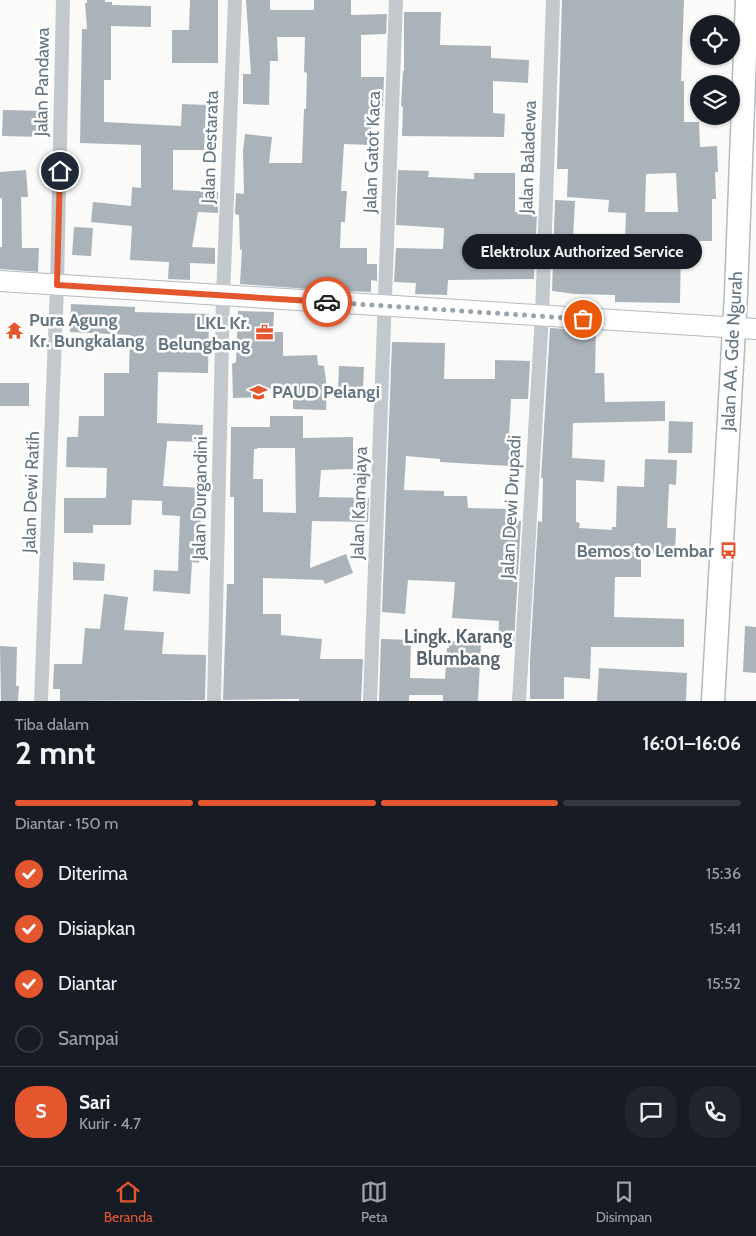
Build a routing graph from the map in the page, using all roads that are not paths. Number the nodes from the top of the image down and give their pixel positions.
1 (63, 0) edge
2 (235, 0) edge
3 (396, 0) edge
4 (553, 0) edge
5 (747, 0) edge
6 (0, 281) edge
7 (57, 285) junction
8 (223, 296) junction
9 (386, 306) junction
10 (541, 316) junction
11 (734, 328) junction
12 (756, 329) edge
13 (41, 701) edge
14 (214, 701) edge
15 (370, 701) edge
16 (519, 701) edge
17 (713, 701) edge

1 - 7 street, Jalan Pandawa
2 - 8 street, Jalan Destarata
3 - 9 street, Jalan Gatot Kaca
4 - 10 street, Jalan Baladewa
5 - 11 main road, Jalan AA. Gde Ngurah
6 - 7 street
7 - 8 street
7 - 13 street, Jalan Dewi Ratih
8 - 9 street
8 - 14 street, Jalan Durgandini
9 - 10 street
9 - 15 street, Jalan Kamajaya
10 - 11 street
10 - 16 street, Jalan Dewi Drupadi
11 - 12 street
11 - 17 main road, Jalan AA. Gde Ngurah

